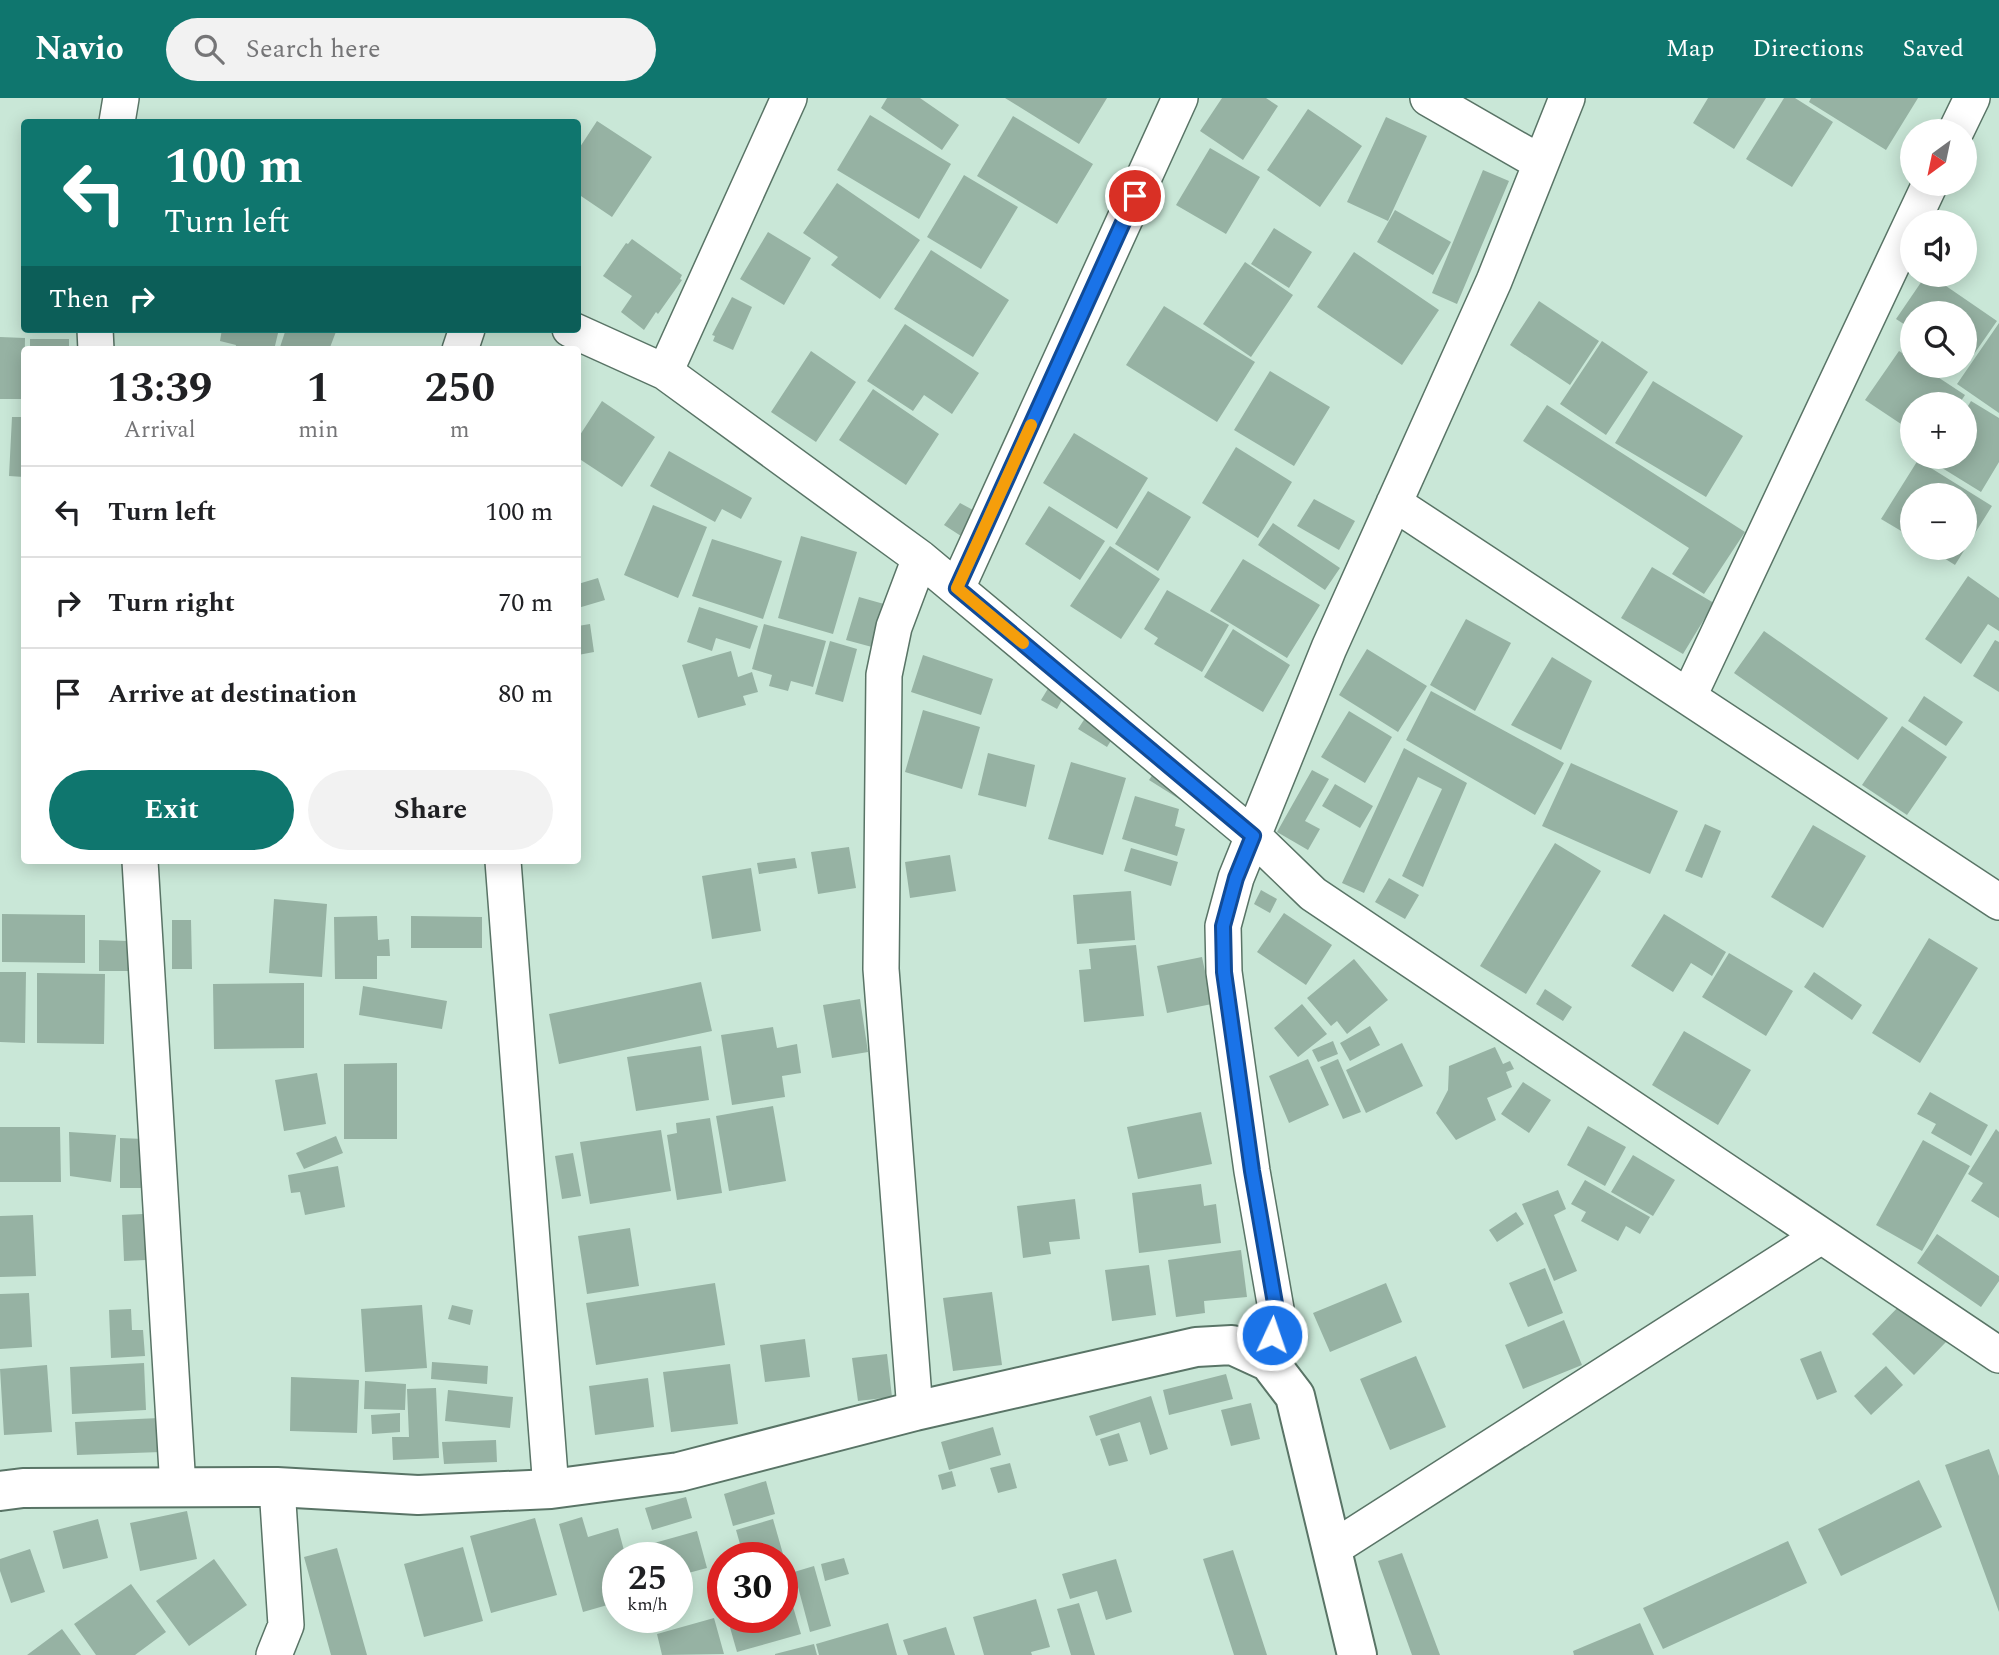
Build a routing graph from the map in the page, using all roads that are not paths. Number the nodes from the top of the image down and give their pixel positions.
1 (121, 98) edge
2 (789, 98) edge
3 (1180, 98) edge
4 (1428, 98) edge
5 (1567, 98) edge
6 (1972, 98) edge
7 (118, 119) edge
8 (1962, 119) edge
9 (1541, 163) junction
10 (1924, 196) edge
11 (579, 333) edge
12 (665, 372) junction
13 (1394, 503) junction
14 (920, 558) junction
15 (957, 588) junction
16 (1689, 696) junction
17 (1253, 836) junction
18 (140, 864) edge
19 (503, 864) edge
20 (1999, 902) edge
21 (1821, 1236) junction
22 (1999, 1355) edge
23 (1269, 1362) junction
24 (915, 1411) junction
25 (277, 1487) junction
26 (178, 1488) junction
27 (551, 1489) junction
28 (0, 1491) edge
29 (1332, 1549) junction
30 (274, 1655) edge
31 (1357, 1655) edge

1 - 7 street
2 - 12 street
3 - 15 street
4 - 9 street
5 - 9 street
6 - 8 street
9 - 13 street
10 - 16 street
11 - 12 street
12 - 14 street
13 - 16 street
13 - 17 street
14 - 15 street
14 - 24 street
15 - 17 street
16 - 20 street
17 - 21 street
17 - 23 street
18 - 26 street
19 - 27 street
21 - 22 street
21 - 29 street
23 - 24 street
23 - 29 street
24 - 27 street
25 - 26 street
25 - 27 street
25 - 30 street
26 - 28 street
29 - 31 street

